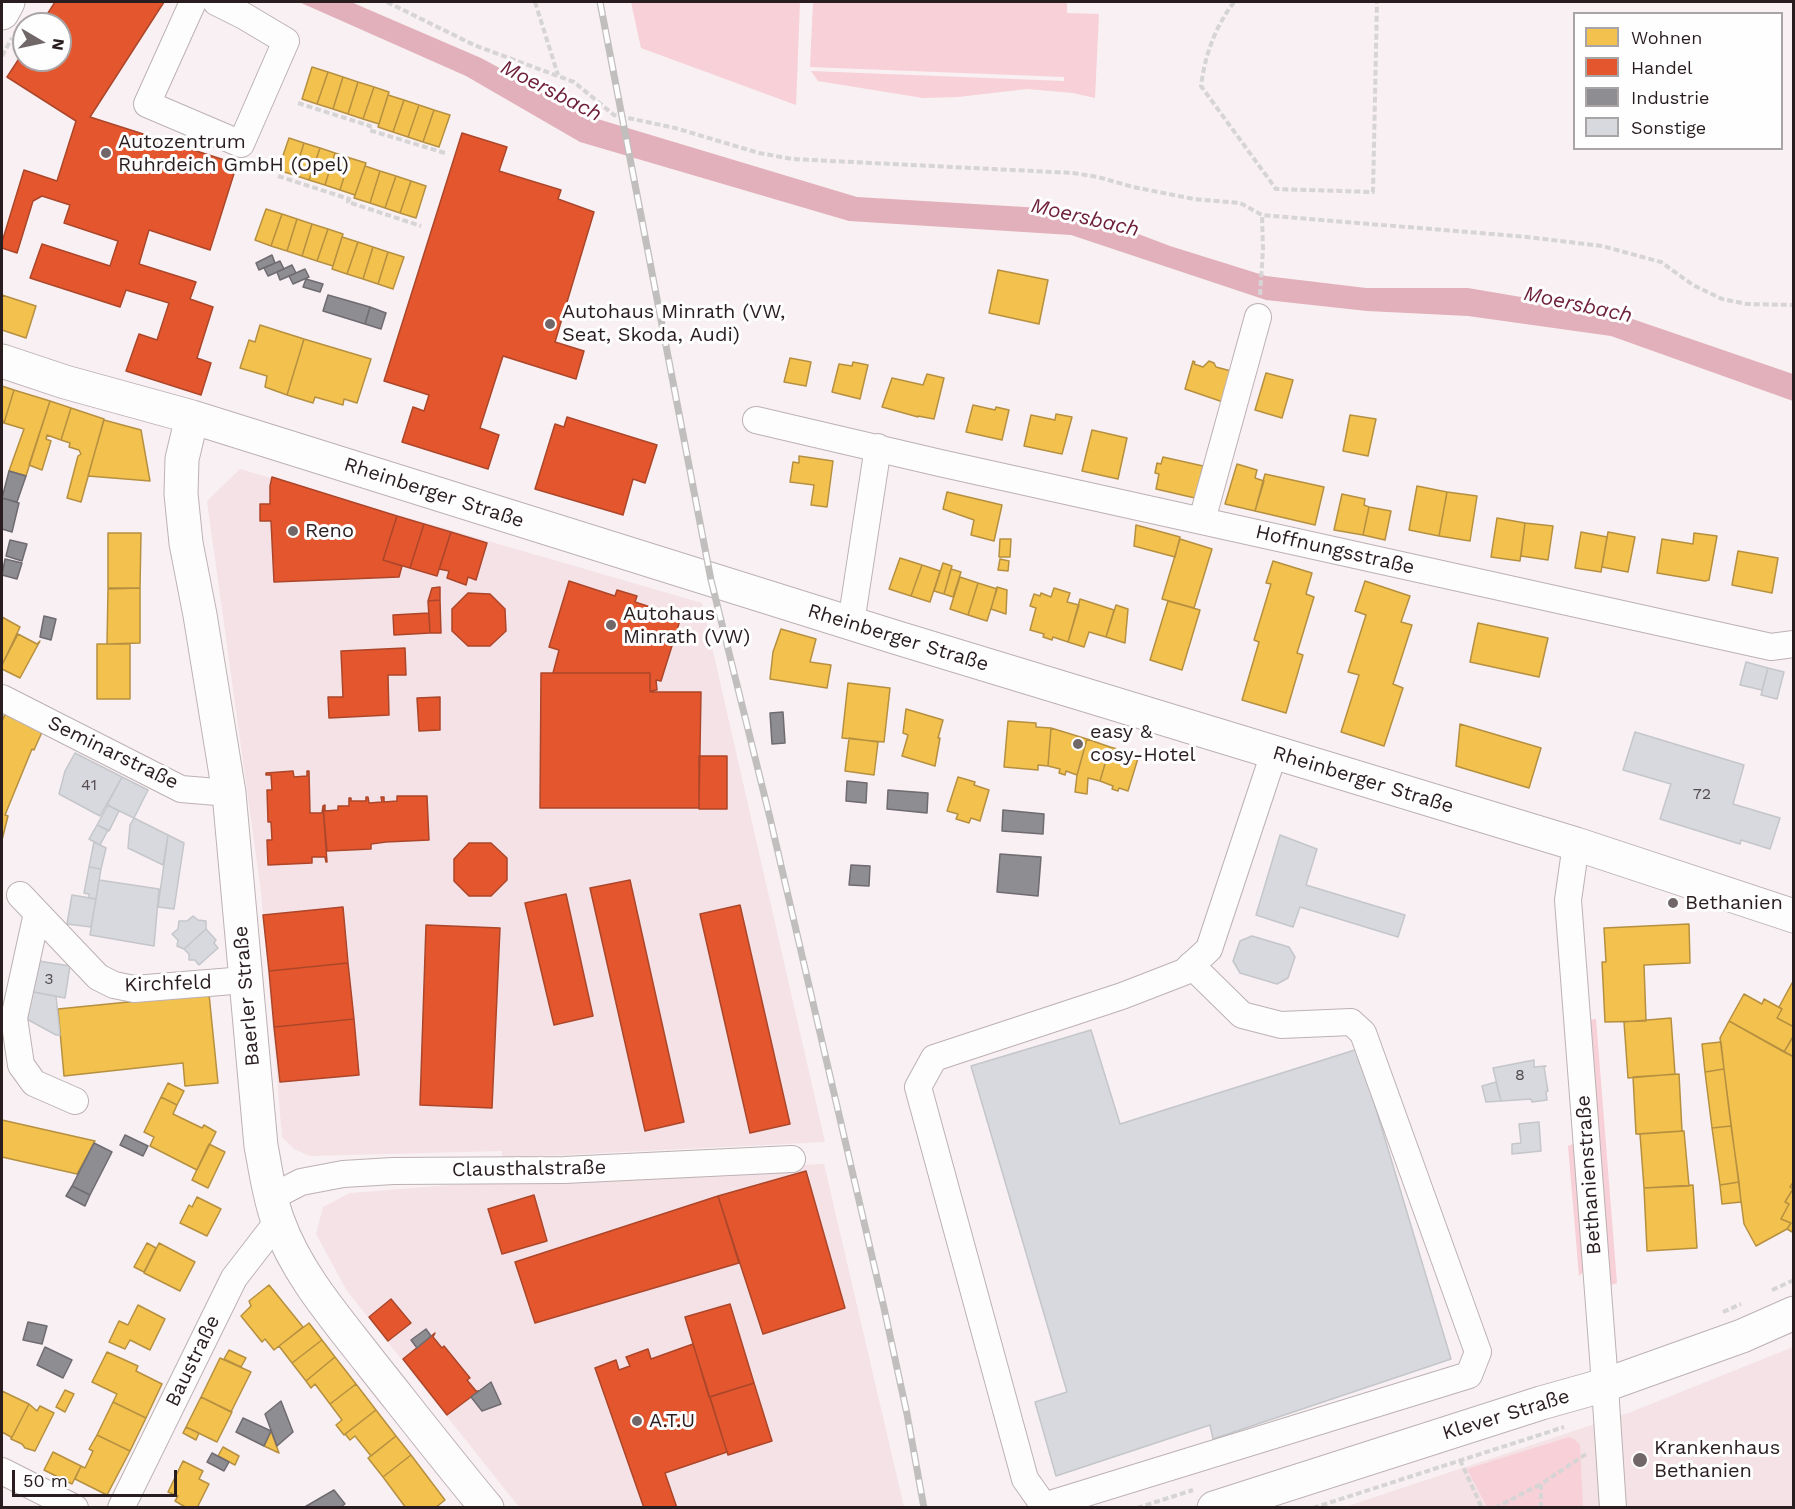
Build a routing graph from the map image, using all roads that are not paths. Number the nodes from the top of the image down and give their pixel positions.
1 (8, 2) edge
2 (193, 2) edge
3 (216, 2) edge
4 (2, 13) edge
5 (1258, 317) road end
6 (2, 361) edge
7 (192, 417) junction
8 (756, 420) dead end
9 (878, 447) junction
10 (1202, 520) junction
11 (850, 623) junction
12 (1794, 644) edge
13 (2, 698) edge
14 (1274, 753) junction
15 (229, 793) junction
16 (1576, 844) junction
17 (1794, 915) edge
18 (1191, 965) junction
19 (245, 980) junction
20 (75, 1101) dead end
21 (792, 1159) dead end
22 (274, 1209) junction
23 (1794, 1313) edge
24 (1605, 1385) junction
25 (2, 1471) edge
26 (75, 1508) edge
27 (121, 1508) edge
28 (487, 1508) edge
29 (1214, 1508) edge
30 (1613, 1508) edge

1 - 4 main road
2 - 3 street
5 - 10 street
6 - 7 main road, Rheinberger Straße
7 - 11 main road, Rheinberger Straße
7 - 15 main road, Baerler Straße
8 - 9 street, Hoffnungsstraße
9 - 10 street, Hoffnungsstraße
9 - 11 street
10 - 12 street, Hoffnungsstraße
11 - 14 main road, Rheinberger Straße
13 - 15 street, Seminarstraße
14 - 16 main road, Rheinberger Straße
14 - 18 street
15 - 19 main road, Baerler Straße
16 - 17 main road, Rheinberger Straße
16 - 24 street, Bethanienstraße
18 - 18 street
19 - 20 street, Kirchfeld
19 - 22 main road, Baerler Straße
21 - 22 street, Clausthalstraße
22 - 27 street, Baustraße
22 - 28 main road, Baerler Straße
23 - 24 main road, Klever Straße
24 - 29 main road, Klever Straße
24 - 30 street, Bethanienstraße
25 - 26 street

